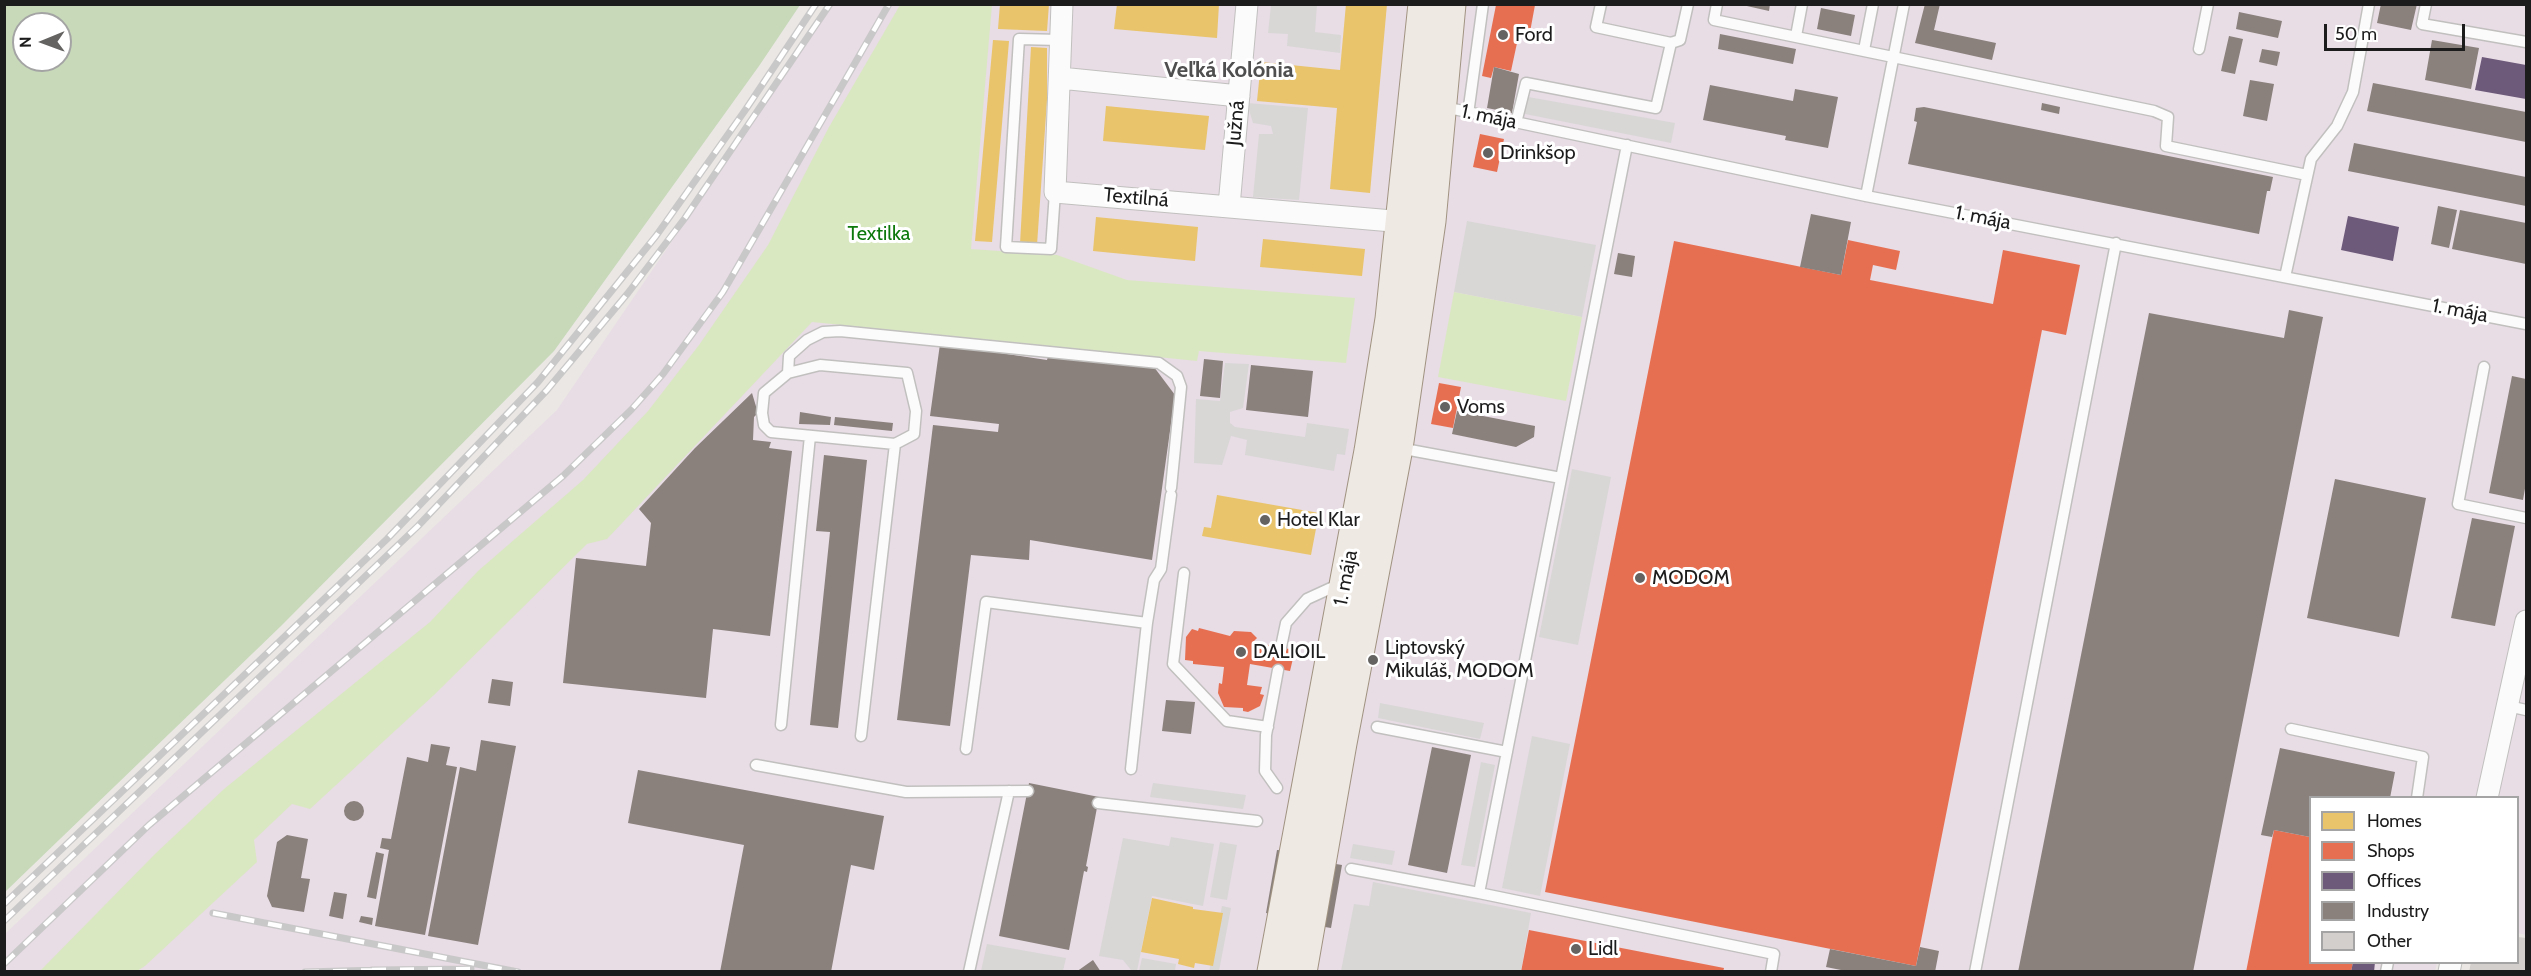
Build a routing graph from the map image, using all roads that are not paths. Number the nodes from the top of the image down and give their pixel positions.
1 (1062, 4) edge
2 (1247, 4) edge
3 (1425, 4) edge
4 (1449, 4) edge
5 (1483, 4) edge
6 (1601, 4) edge
7 (1688, 4) edge
8 (1718, 4) edge
9 (1802, 4) edge
10 (1873, 4) edge
11 (1904, 4) edge
12 (2208, 4) edge
13 (2369, 4) edge
14 (2426, 4) edge
15 (1796, 36) junction
16 (1060, 39) junction
17 (2526, 42) edge
18 (1671, 43) junction
19 (2199, 49) dead end
20 (1864, 50) junction
21 (1893, 57) junction
22 (1060, 78) junction
23 (1239, 96) junction
24 (1455, 110) junction
25 (1516, 123) junction
26 (1627, 145) junction
27 (2307, 175) junction
28 (1055, 192) junction
29 (1866, 195) junction
30 (1229, 206) junction
31 (1404, 222) junction
32 (2116, 243) junction
33 (2285, 277) junction
34 (2526, 324) edge
35 (2484, 367) dead end
36 (788, 373) junction
37 (810, 436) junction
38 (895, 444) junction
39 (1383, 450) junction
40 (1561, 478) junction
41 (2526, 518) edge
42 (1184, 573) dead end
43 (1344, 592) junction
44 (2526, 621) edge
45 (1147, 623) junction
46 (1281, 648) dead end
47 (1278, 670) dead end
48 (2517, 708) edge
49 (781, 726) dead end
50 (1268, 727) junction
51 (1377, 728) dead end
52 (2291, 729) dead end
53 (861, 736) dead end
54 (966, 749) dead end
55 (1507, 752) junction
56 (756, 765) dead end
57 (1131, 769) dead end
58 (1277, 788) dead end
59 (1009, 791) junction
60 (1028, 791) dead end
61 (2417, 796) edge
62 (2488, 796) edge
63 (1098, 803) dead end
64 (1257, 821) dead end
65 (1351, 869) dead end
66 (1479, 893) junction
67 (969, 972) edge
68 (1274, 972) edge
69 (1300, 972) edge
70 (1771, 972) edge
71 (1975, 972) edge

1 - 16 street
2 - 23 street, Južná
3 - 31 main road, 1. mája
4 - 24 main road, 1. mája
5 - 24 lane
6 - 18 lane
7 - 18 lane
8 - 15 lane
9 - 15 lane
10 - 20 lane
11 - 21 lane
12 - 19 lane
13 - 27 lane
14 - 17 lane
15 - 20 lane
16 - 22 street
16 - 28 lane
18 - 25 lane
20 - 21 lane
21 - 27 lane
21 - 29 lane
22 - 23 street
22 - 28 street
23 - 30 street, Južná
24 - 25 lane, 1. mája
24 - 39 main road, 1. mája
25 - 26 lane, 1. mája
26 - 29 lane, 1. mája
26 - 40 lane
27 - 33 lane
28 - 30 street, Textilná
29 - 32 lane, 1. mája
30 - 31 street, Textilná
31 - 39 main road, 1. mája
32 - 33 lane, 1. mája
32 - 71 lane
33 - 34 lane, 1. mája
35 - 41 lane
36 - 37 lane
36 - 38 lane
36 - 45 lane
37 - 38 lane
37 - 49 lane
38 - 53 lane
39 - 40 lane
39 - 43 main road, 1. mája
40 - 55 lane
42 - 50 lane
43 - 46 lane
43 - 68 main road, 1. mája
43 - 69 main road, 1. mája
44 - 48 street
45 - 54 lane
45 - 57 lane
47 - 50 lane
48 - 62 street
50 - 58 lane
51 - 55 lane
52 - 61 lane
55 - 66 lane
56 - 59 lane
59 - 60 lane
59 - 67 lane
63 - 64 lane
65 - 66 lane
66 - 70 lane

